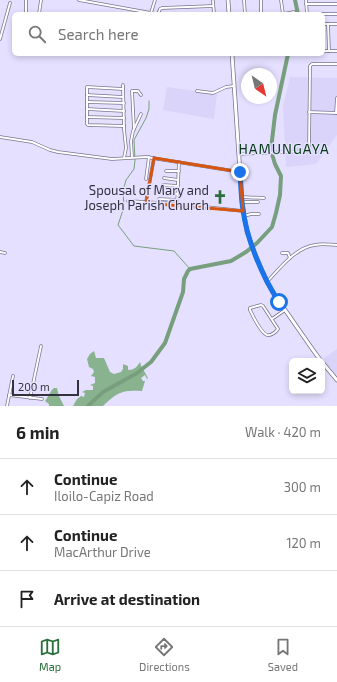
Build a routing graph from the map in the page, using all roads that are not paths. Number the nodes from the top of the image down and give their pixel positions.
1 (26, 0) edge
2 (41, 0) edge
3 (79, 0) edge
4 (155, 0) edge
5 (228, 0) edge
6 (244, 0) edge
7 (261, 0) edge
8 (281, 0) edge
9 (306, 0) edge
10 (213, 1) edge
11 (10, 3) dead end
12 (306, 4) junction
13 (337, 4) edge
14 (213, 6) junction
15 (26, 12) edge
16 (39, 12) edge
17 (141, 12) edge
18 (152, 12) edge
19 (159, 12) edge
20 (214, 12) edge
21 (229, 12) edge
22 (245, 12) edge
23 (261, 12) edge
24 (283, 12) edge
25 (307, 12) edge
26 (325, 14) edge
27 (337, 14) edge
28 (328, 24) joint
29 (337, 24) edge
30 (0, 40) edge
31 (325, 51) edge
32 (329, 51) junction
33 (337, 51) edge
34 (232, 56) edge
35 (337, 64) edge
36 (123, 85) dead end
37 (234, 86) junction
38 (123, 89) junction
39 (197, 91) dead end
40 (87, 95) junction
41 (141, 95) dead end
42 (123, 96) junction
43 (337, 98) edge
44 (87, 102) junction
45 (124, 104) junction
46 (87, 109) junction
47 (124, 111) junction
48 (309, 112) junction
49 (336, 113) edge
50 (141, 114) dead end
51 (87, 117) junction
52 (124, 118) junction
53 (124, 126) junction
54 (134, 129) junction
55 (0, 137) edge
56 (239, 154) junction
57 (133, 157) junction
58 (150, 157) junction
59 (124, 158) junction
60 (154, 158) junction
61 (179, 162) junction
62 (166, 171) dead end
63 (179, 171) junction
64 (240, 172) junction
65 (164, 178) dead end
66 (146, 179) dead end
67 (178, 180) junction
68 (163, 185) dead end
69 (178, 186) junction
70 (160, 192) dead end
71 (178, 194) junction
72 (242, 197) junction
73 (264, 198) dead end
74 (159, 199) dead end
75 (177, 200) junction
76 (128, 201) dead end
77 (242, 202) junction
78 (258, 202) dead end
79 (146, 203) junction
80 (177, 204) junction
81 (243, 211) junction
82 (259, 214) dead end
83 (244, 216) junction
84 (337, 245) edge
85 (0, 252) edge
86 (5, 253) dead end
87 (282, 253) dead end
88 (290, 258) junction
89 (267, 282) junction
90 (285, 310) junction
91 (272, 319) junction
92 (41, 346) dead end
93 (320, 358) edge
94 (325, 365) edge
95 (13, 376) dead end
96 (337, 380) edge
97 (9, 395) junction
98 (30, 398) junction
99 (42, 399) dead end
100 (7, 406) edge

1 - 15 street
2 - 16 street
3 - 17 street
4 - 18 street
5 - 21 main road
6 - 22 street
7 - 23 street
8 - 24 street
9 - 12 street
10 - 14 street
11 - 30 street
12 - 13 street
12 - 25 street
14 - 19 street
14 - 20 street
26 - 27 street
28 - 29 street
28 - 32 street
31 - 32 street
32 - 33 street
34 - 37 main road
35 - 48 street
36 - 38 street
37 - 39 street
37 - 56 main road
38 - 40 street
38 - 42 street
40 - 42 street
40 - 44 street
41 - 54 street
42 - 45 street
43 - 49 street
44 - 45 street
44 - 46 street
45 - 47 street
46 - 47 street
46 - 51 street
47 - 52 street
48 - 49 street
48 - 56 street
50 - 54 street
51 - 52 street
51 - 53 street
52 - 53 street
53 - 59 street
54 - 57 street
55 - 59 street
56 - 64 main road
57 - 58 street
57 - 59 street
58 - 60 street
58 - 66 street
60 - 61 street
60 - 79 street
61 - 63 street
61 - 64 street
62 - 63 street
63 - 67 street
64 - 72 main road
65 - 67 street
67 - 69 street
68 - 69 street
69 - 71 street
70 - 71 street
71 - 75 street
72 - 73 street
72 - 77 main road
74 - 75 street
75 - 80 street
76 - 79 street
77 - 78 street
77 - 81 main road
79 - 80 street
80 - 81 street
81 - 83 main road
82 - 83 street
83 - 89 main road
84 - 88 street
85 - 86 street
87 - 88 street
88 - 89 street
89 - 90 main road
90 - 91 street
90 - 93 main road
91 - 91 street
92 - 98 street
94 - 96 main road
95 - 97 street
97 - 98 street
97 - 100 street
98 - 99 street

